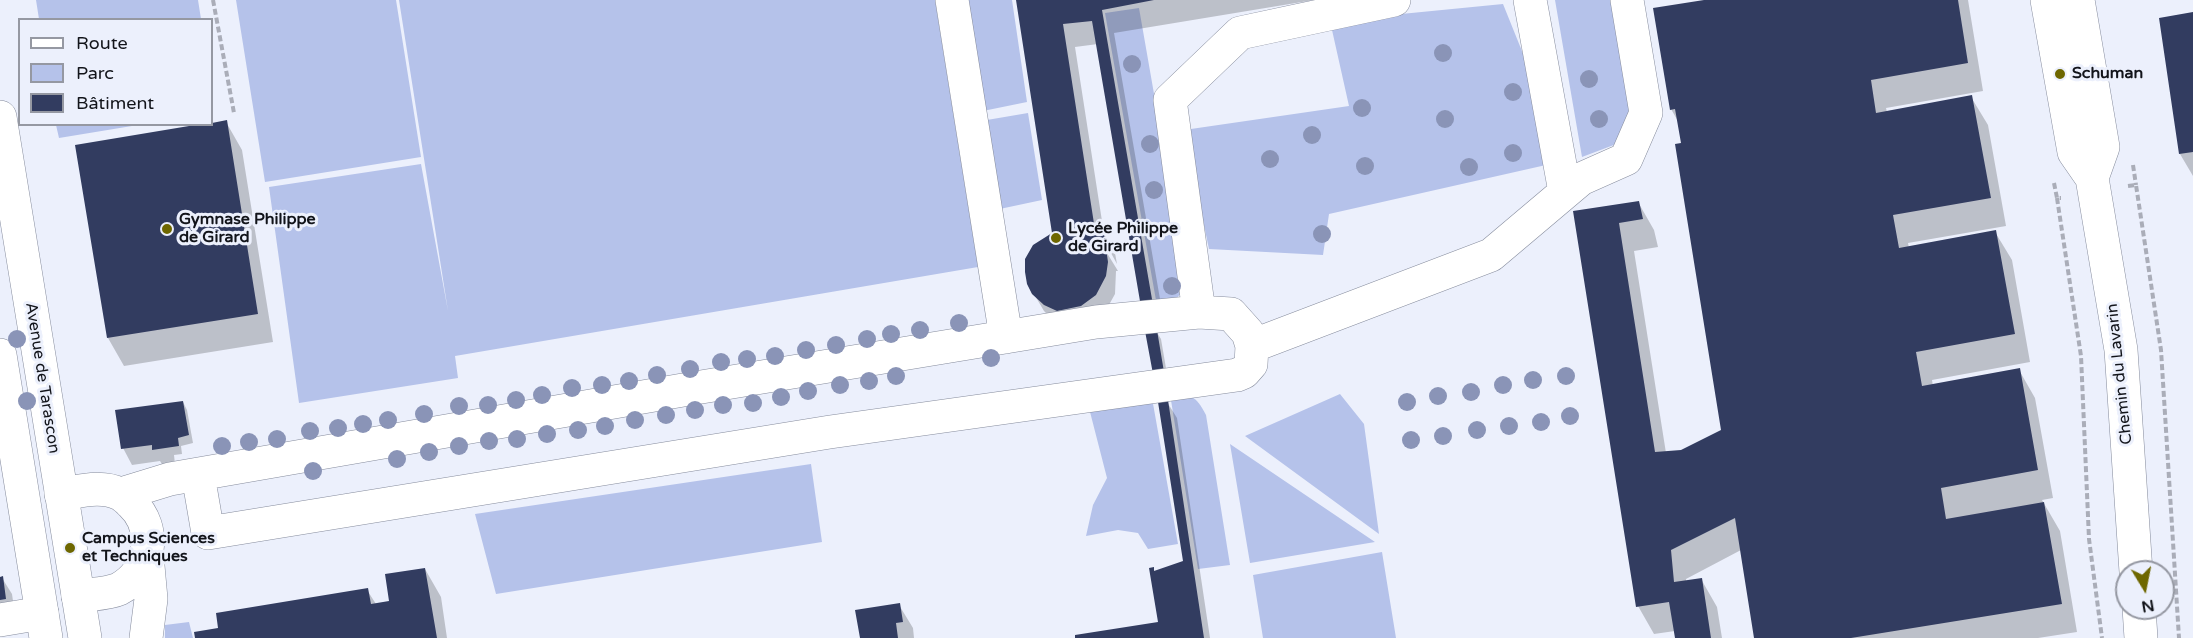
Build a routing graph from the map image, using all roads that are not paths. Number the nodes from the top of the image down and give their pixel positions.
1 (952, 0) edge
2 (1394, 0) edge
3 (1530, 0) edge
4 (1627, 0) edge
5 (2047, 0) edge
6 (2079, 0) edge
7 (0, 117) edge
8 (2092, 178) junction
9 (1565, 192) junction
10 (1199, 312) junction
11 (1006, 337) junction
12 (1252, 346) junction
13 (0, 355) edge
14 (198, 475) junction
15 (61, 495) junction
16 (121, 495) junction
17 (147, 555) junction
18 (2135, 560) edge
19 (78, 596) junction
20 (0, 620) edge
21 (2140, 620) edge
22 (44, 626) edge
23 (85, 638) edge
24 (146, 638) edge
25 (2141, 638) edge

1 - 11 street
2 - 10 street
3 - 9 street
4 - 9 street
5 - 8 street, Chemin du Lavarin
6 - 8 street, Chemin du Lavarin
7 - 15 street, Avenue de Tarascon
8 - 18 street, Chemin du Lavarin
9 - 12 street
10 - 11 street
10 - 12 street
11 - 14 street
12 - 14 street
13 - 22 street
14 - 16 street
15 - 16 street
15 - 19 street, Avenue de Tarascon
16 - 17 street
17 - 19 street
17 - 24 street
19 - 23 street, Avenue de Tarascon
20 - 22 street
21 - 25 street

